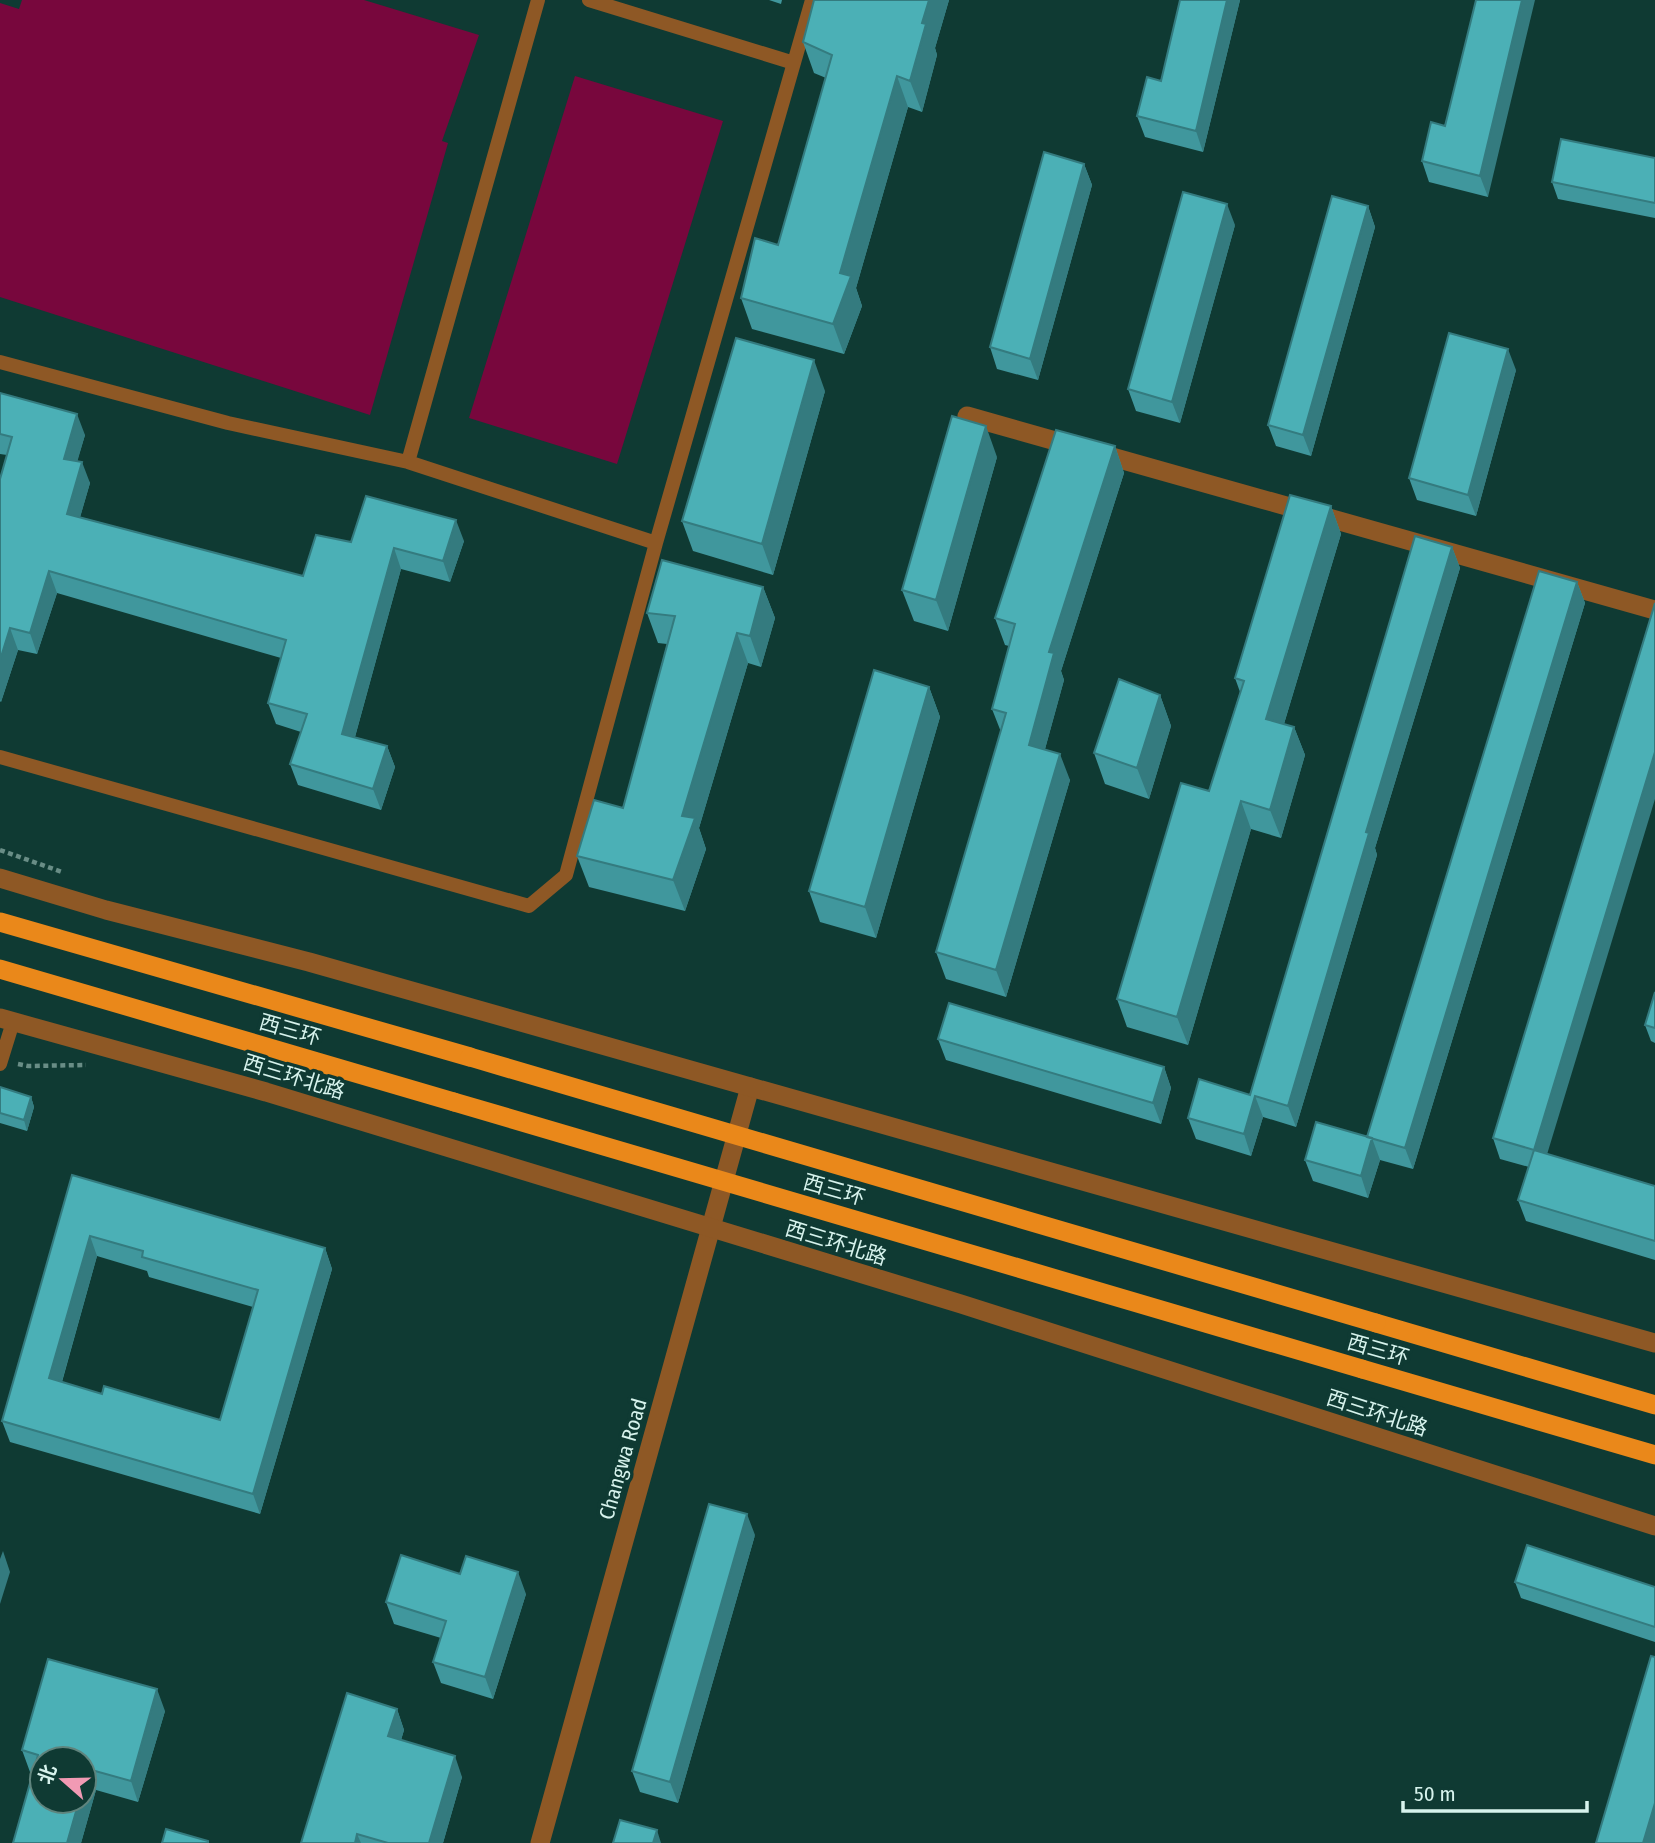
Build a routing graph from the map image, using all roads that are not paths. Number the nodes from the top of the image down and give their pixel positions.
1 (538, 0) edge
2 (589, 0) edge
3 (812, 0) edge
4 (794, 63) junction
5 (0, 362) edge
6 (967, 416) dead end
7 (408, 463) junction
8 (656, 543) junction
9 (1655, 610) edge
10 (0, 757) edge
11 (0, 878) edge
12 (0, 922) edge
13 (0, 968) edge
14 (7, 1020) edge
15 (0, 1064) edge
16 (750, 1087) junction
17 (711, 1229) junction
18 (1655, 1343) edge
19 (1655, 1405) edge
20 (1655, 1455) edge
21 (1655, 1526) edge
22 (540, 1843) edge

1 - 7 lane
2 - 4 lane
3 - 4 lane
4 - 8 lane
5 - 7 lane
6 - 9 street
7 - 8 lane
8 - 10 lane
11 - 16 street
12 - 19 highway, 西三环, bridge
13 - 20 highway, 西三环, bridge
14 - 15 lane
14 - 17 street, 西三环北路
16 - 17 street, Changwa Road
16 - 18 street
17 - 21 street, 西三环北路
17 - 22 street, Changwa Road

